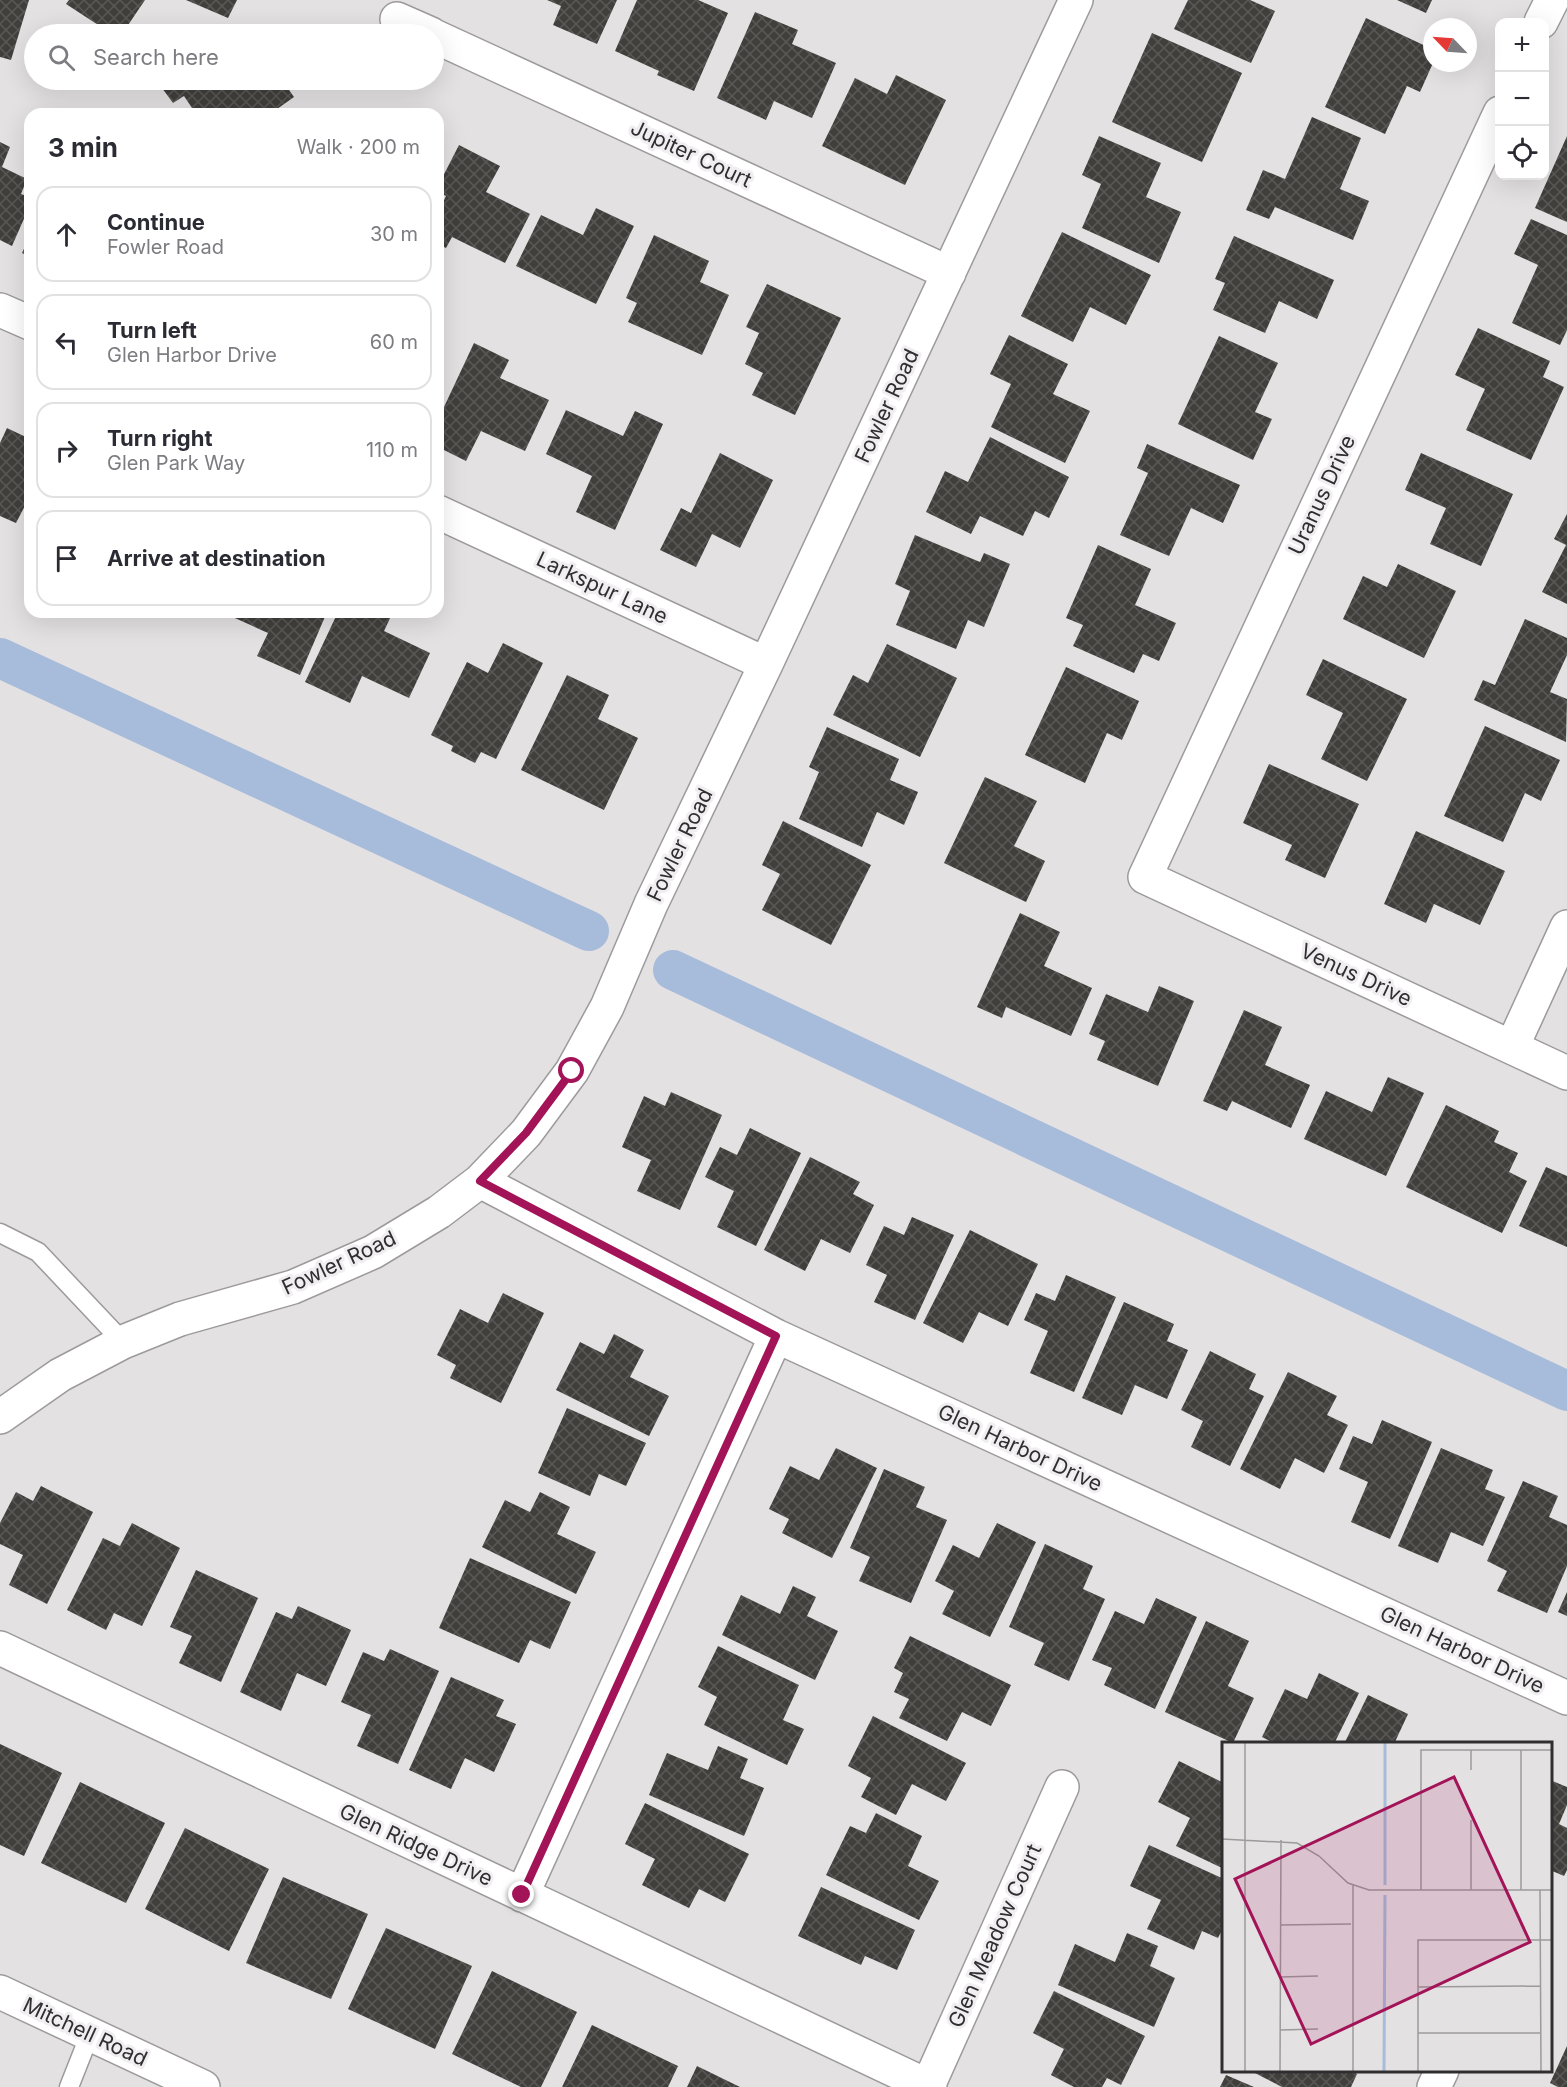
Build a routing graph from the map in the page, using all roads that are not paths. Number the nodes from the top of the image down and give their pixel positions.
1 (1076, 0) edge
2 (1552, 0) edge
3 (1543, 18) edge
4 (397, 19) dead end
5 (408, 24) edge
6 (444, 41) edge
7 (1495, 124) edge
8 (949, 273) junction
9 (0, 310) edge
10 (24, 320) edge
11 (444, 515) edge
12 (766, 664) junction
13 (1146, 877) joint
14 (1567, 927) edge
15 (1512, 1047) junction
16 (1567, 1073) edge
17 (480, 1181) junction
18 (0, 1233) edge
19 (776, 1336) junction
20 (123, 1342) junction
21 (0, 1417) edge
22 (0, 1648) edge
23 (1567, 1698) edge
24 (1062, 1787) dead end
25 (522, 1895) junction
26 (0, 1992) edge
27 (90, 2034) junction
28 (1441, 2072) edge
29 (929, 2086) edge
30 (69, 2087) edge
31 (203, 2087) edge
32 (1434, 2087) edge

1 - 8 street, Fowler Road
2 - 3 street
4 - 5 street, Jupiter Court
6 - 8 street, Jupiter Court
7 - 13 street, Uranus Drive
8 - 12 street, Fowler Road
9 - 10 street
11 - 12 street, Larkspur Lane
12 - 17 street, Fowler Road
13 - 15 street, Venus Drive
14 - 15 street
15 - 16 street, Venus Drive
17 - 19 street, Glen Harbor Drive
17 - 20 street, Fowler Road
18 - 20 lane
19 - 23 street, Glen Harbor Drive
19 - 25 street
20 - 21 street, Fowler Road
22 - 25 street, Glen Ridge Drive
24 - 29 street, Glen Meadow Court
25 - 29 street, Glen Ridge Drive
26 - 27 street, Mitchell Road
27 - 30 lane
27 - 31 street, Mitchell Road
28 - 32 street

